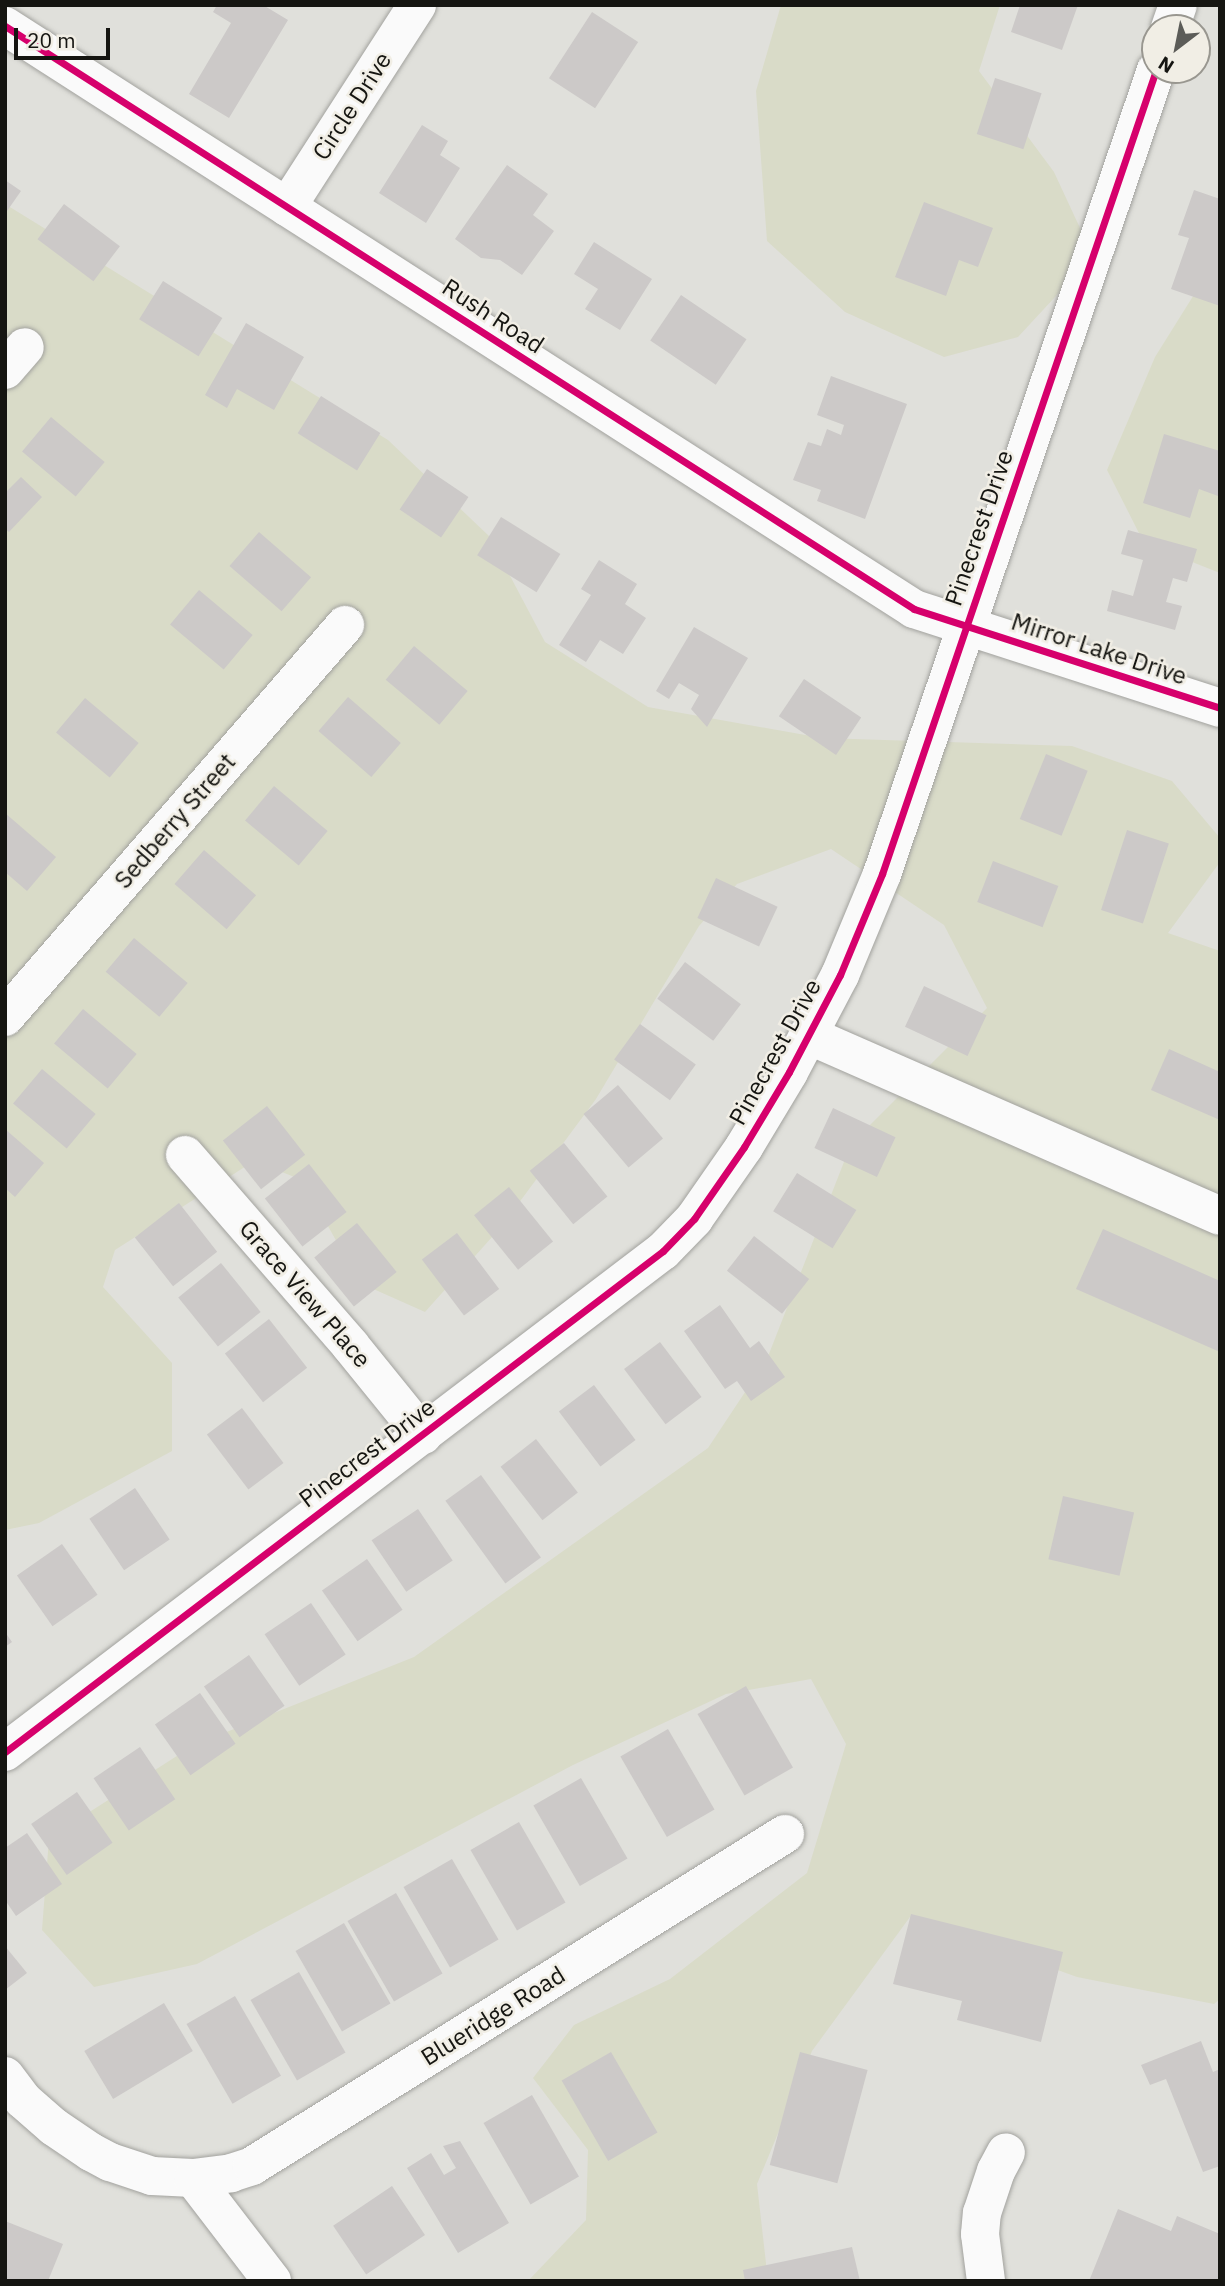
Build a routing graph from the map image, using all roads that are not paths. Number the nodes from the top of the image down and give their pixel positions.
1 (417, 5) edge
2 (5, 26) edge
3 (1151, 84) edge
4 (287, 206) junction
5 (345, 625) dead end
6 (966, 626) junction
7 (1220, 708) edge
8 (5, 1017) edge
9 (808, 1035) junction
10 (185, 1155) dead end
11 (1220, 1216) edge
12 (423, 1435) junction
13 (5, 1752) edge
14 (785, 1834) dead end
15 (5, 2076) edge
16 (1006, 2152) dead end
17 (193, 2178) junction
18 (272, 2281) edge
19 (986, 2281) edge

1 - 4 street, Circle Drive
2 - 4 street, Rush Road
3 - 6 street, Pinecrest Drive
4 - 6 street, Rush Road
5 - 8 street, Sedberry Street
6 - 7 street, Mirror Lake Drive
6 - 9 street, Pinecrest Drive
9 - 11 street
9 - 12 street, Pinecrest Drive
10 - 12 street, Grace View Place
12 - 13 street, Pinecrest Drive
14 - 17 street, Blueridge Road
15 - 17 street, Blueridge Road
16 - 19 street
17 - 18 street

